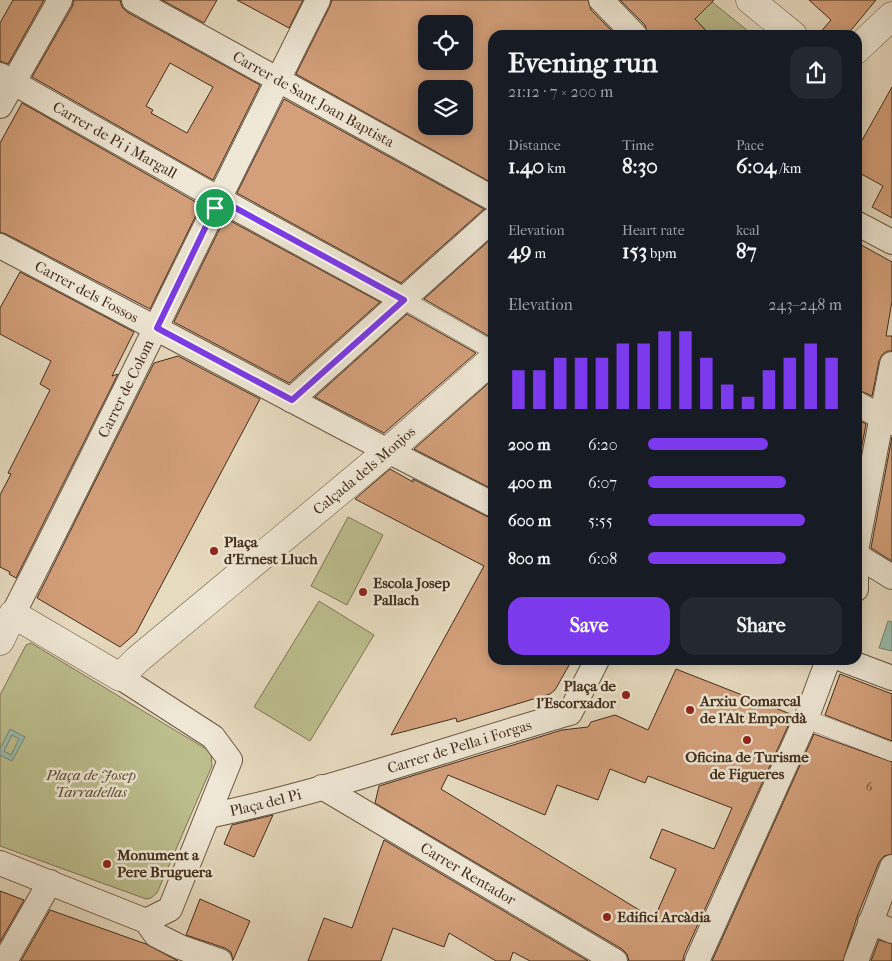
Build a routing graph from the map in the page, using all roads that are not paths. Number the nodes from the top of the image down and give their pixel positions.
1 (60, 0) edge
2 (134, 0) edge
3 (318, 0) edge
4 (601, 0) edge
5 (750, 0) edge
6 (888, 25) edge
7 (629, 30) edge
8 (787, 30) edge
9 (862, 45) edge
10 (7, 78) edge
11 (278, 80) junction
12 (0, 106) edge
13 (488, 196) edge
14 (219, 199) junction
15 (488, 224) edge
16 (862, 226) edge
17 (892, 242) edge
18 (0, 246) edge
19 (404, 300) junction
20 (157, 328) junction
21 (488, 348) edge
22 (488, 364) edge
23 (892, 364) edge
24 (292, 400) junction
25 (862, 406) edge
26 (887, 420) edge
27 (388, 451) junction
28 (488, 502) edge
29 (862, 527) edge
30 (862, 557) edge
31 (892, 577) edge
32 (13, 614) junction
33 (0, 640) edge
34 (594, 665) edge
35 (826, 665) edge
36 (857, 665) edge
37 (120, 677) junction
38 (892, 678) edge
39 (806, 719) junction
40 (892, 752) edge
41 (322, 787) junction
42 (208, 816) junction
43 (0, 863) edge
44 (892, 867) edge
45 (50, 882) junction
46 (146, 921) junction
47 (870, 922) junction
48 (892, 931) edge
49 (5, 961) edge
50 (220, 961) edge
51 (615, 961) edge
52 (697, 961) edge
53 (856, 961) edge

1 - 10 street
2 - 11 street, Carrer de Sant Joan Baptista
3 - 11 street, Carrer de Colom
4 - 7 street
5 - 8 street
6 - 9 street
10 - 12 street
10 - 14 street, Carrer de Pi i Margall
11 - 13 street, Carrer de Sant Joan Baptista
11 - 14 street, Carrer de Colom
14 - 19 street, Carrer de Pi i Margall
14 - 20 street, Carrer de Colom
15 - 19 street
16 - 17 street
18 - 20 street, Carrer dels Fossos
19 - 21 street, Carrer de Pi i Margall
19 - 24 street
20 - 24 street, Carrer dels Fossos
20 - 32 street, Carrer de Colom
22 - 27 street, Calçada dels Monjos
23 - 26 street
24 - 27 street, Carrer dels Fossos
25 - 26 street
26 - 29 street
27 - 28 street, Carrer dels Fossos
27 - 37 street, Calçada dels Monjos
30 - 31 street
32 - 33 street
32 - 37 street
34 - 41 street, Carrer de Pella i Forgas
35 - 39 street
36 - 38 street
37 - 42 street
39 - 40 street
39 - 52 street
41 - 42 street, Plaça del Pi
41 - 51 street, Carrer Rentador
42 - 46 street
43 - 45 street
44 - 47 street
45 - 46 street
45 - 49 street
46 - 50 street
47 - 48 street
47 - 53 street

